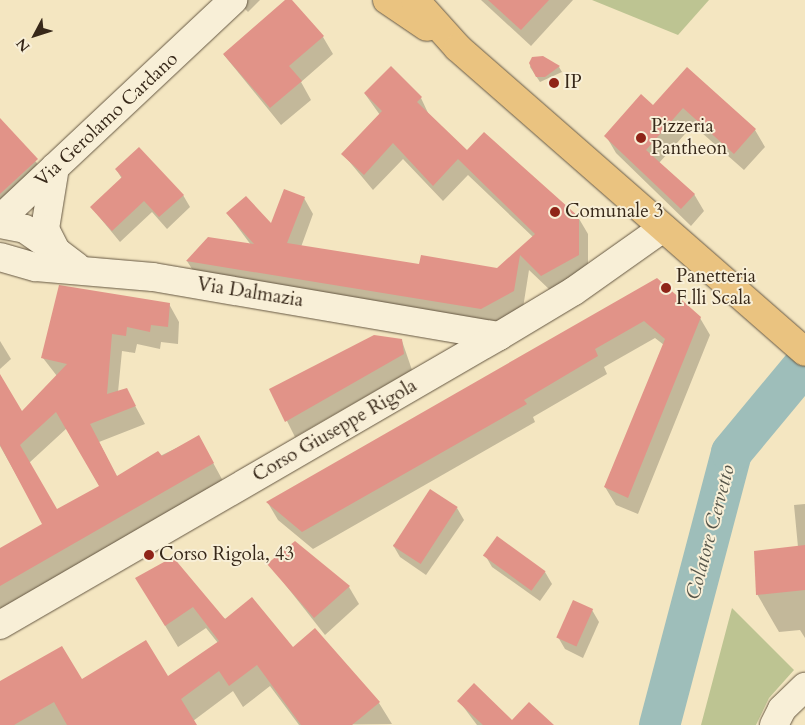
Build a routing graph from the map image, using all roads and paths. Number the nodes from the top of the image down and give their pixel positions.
1 (233, 0) edge
2 (249, 0) edge
3 (387, 0) edge
4 (414, 0) edge
5 (214, 21) junction
6 (458, 48) junction
7 (55, 167) junction
8 (0, 219) edge
9 (0, 224) edge
10 (663, 228) junction
11 (56, 251) junction
12 (0, 257) edge
13 (77, 267) junction
14 (499, 336) junction
15 (805, 352) edge
16 (0, 625) edge
17 (805, 687) edge
18 (774, 725) edge

1 - 5 street, Via Gerolamo Cardano
2 - 5 street, Via Gerolamo Cardano
3 - 6 main road
4 - 6 main road
5 - 7 street, Via Gerolamo Cardano
6 - 10 main road
7 - 8 street, Via Gerolamo Cardano
7 - 11 street
9 - 11 street
10 - 14 street, Corso Giuseppe Rigola
10 - 15 main road
11 - 13 street
12 - 13 street, Via Dalmazia
13 - 14 street, Via Dalmazia
14 - 16 street, Corso Giuseppe Rigola
17 - 18 street

